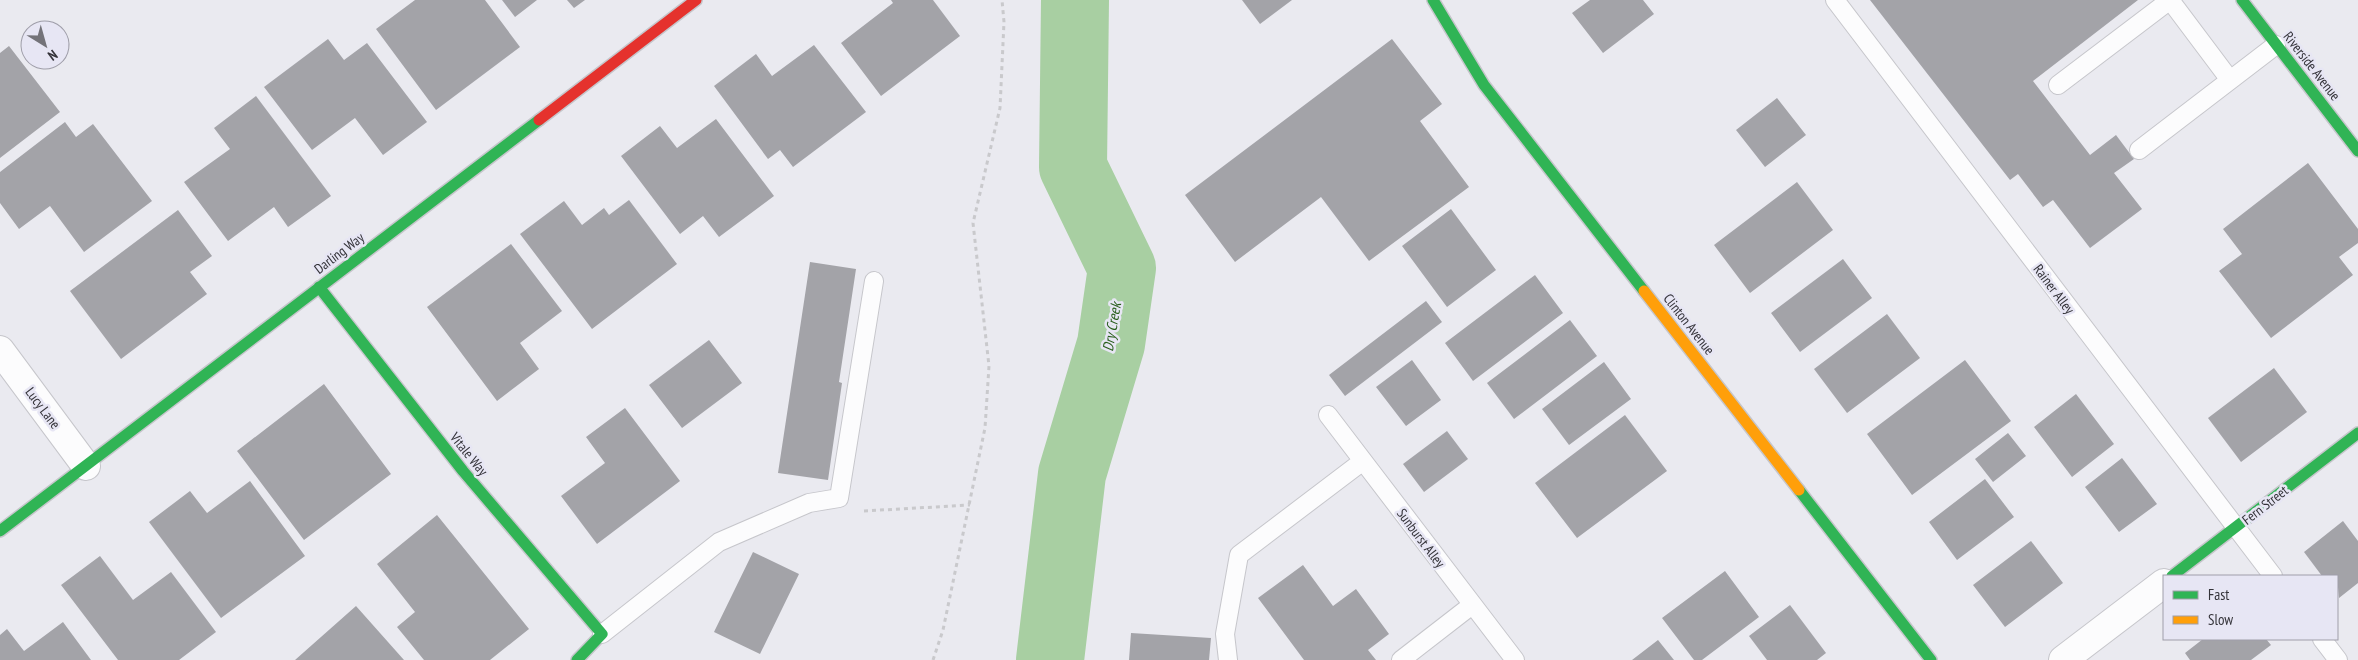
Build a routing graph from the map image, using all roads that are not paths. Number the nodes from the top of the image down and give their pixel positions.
1 (696, 0) edge
2 (1433, 0) edge
3 (1835, 0) edge
4 (2242, 0) edge
5 (2276, 45) junction
6 (2230, 80) junction
7 (2058, 85) dead end
8 (2138, 150) dead end
9 (2358, 150) edge
10 (874, 281) dead end
11 (319, 287) junction
12 (0, 350) edge
13 (1328, 414) dead end
14 (2358, 433) edge
15 (1363, 461) junction
16 (86, 466) junction
17 (2235, 528) junction
18 (0, 532) edge
19 (2173, 575) edge
20 (2272, 575) edge
21 (2163, 583) edge
22 (1472, 605) junction
23 (602, 634) junction
24 (2323, 640) edge
25 (577, 660) edge
26 (1228, 660) edge
27 (1401, 660) edge
28 (1514, 660) edge
29 (1931, 660) edge
30 (2064, 660) edge
31 (2338, 660) edge

1 - 11 street, Darling Way
2 - 29 street, Clinton Avenue
3 - 17 lane, Rainer Alley
4 - 5 street, Riverside Avenue
5 - 6 lane
5 - 9 street, Riverside Avenue
6 - 7 lane
6 - 8 lane
10 - 23 lane
11 - 16 street, Darling Way
11 - 23 street, Vitale Way
12 - 16 street, Lucy Lane
13 - 15 lane, Sunburst Alley
14 - 17 street, Fern Street
15 - 22 lane, Sunburst Alley
15 - 26 lane
16 - 18 street, Darling Way
17 - 19 street, Fern Street
17 - 20 lane, Rainer Alley
21 - 30 street
22 - 27 lane
22 - 28 lane, Sunburst Alley
23 - 25 street
24 - 31 lane

